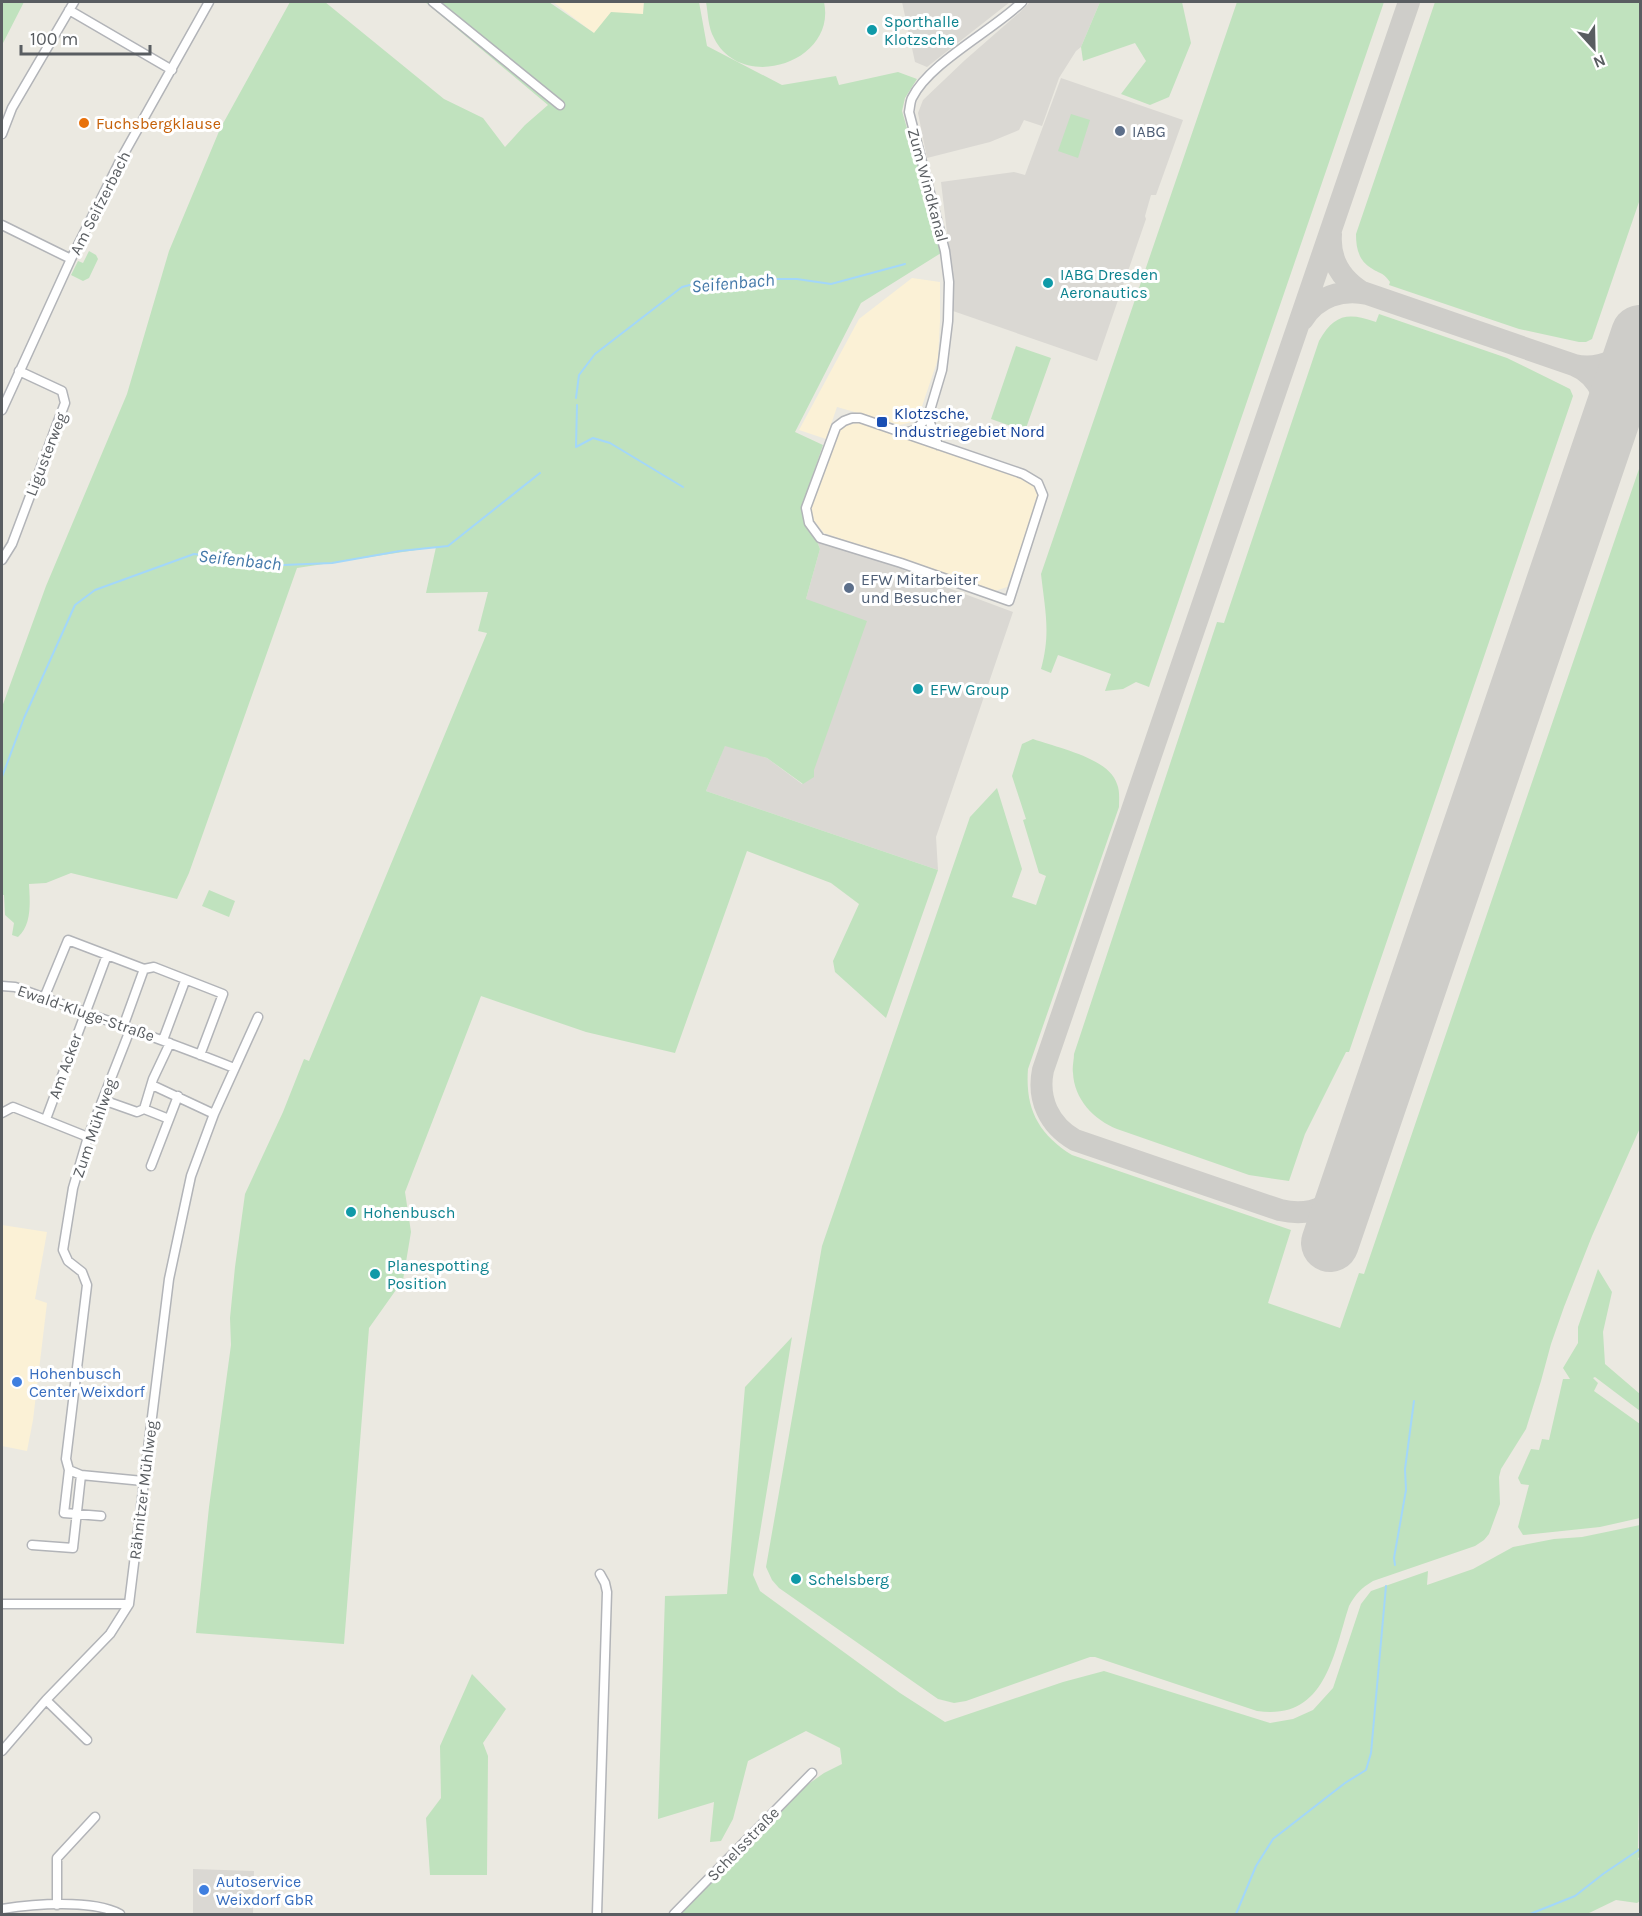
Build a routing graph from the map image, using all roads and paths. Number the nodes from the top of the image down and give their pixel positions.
1 (74, 2) edge
2 (209, 2) edge
3 (433, 2) edge
4 (1022, 2) edge
5 (69, 10) junction
6 (172, 70) junction
7 (560, 105) dead end
8 (2, 134) edge
9 (2, 225) edge
10 (71, 259) junction
11 (19, 371) junction
12 (2, 410) edge
13 (928, 417) junction
14 (905, 433) junction
15 (938, 445) junction
16 (2, 560) edge
17 (107, 955) junction
18 (144, 969) junction
19 (185, 981) junction
20 (2, 986) edge
21 (44, 998) junction
22 (84, 1013) junction
23 (258, 1017) dead end
24 (126, 1029) junction
25 (166, 1041) junction
26 (200, 1055) junction
27 (234, 1068) junction
28 (152, 1085) junction
29 (178, 1096) junction
30 (103, 1100) junction
31 (144, 1109) junction
32 (2, 1113) edge
33 (214, 1114) junction
34 (46, 1119) junction
35 (169, 1119) junction
36 (88, 1137) junction
37 (151, 1166) dead end
38 (69, 1470) junction
39 (81, 1475) junction
40 (143, 1481) junction
41 (76, 1515) junction
42 (100, 1516) dead end
43 (32, 1545) dead end
44 (600, 1574) dead end
45 (2, 1604) edge
46 (129, 1604) junction
47 (46, 1700) junction
48 (87, 1740) dead end
49 (2, 1751) edge
50 (812, 1773) dead end
51 (95, 1817) dead end
52 (57, 1905) junction
53 (2, 1909) edge
54 (120, 1914) edge
55 (597, 1914) edge
56 (674, 1914) edge

1 - 5 street
2 - 6 street, Am Seifzerbach
3 - 7 street
4 - 13 street, Zum Windkanal
5 - 6 street
5 - 8 street
6 - 10 street, Am Seifzerbach
9 - 10 street
10 - 11 street, Am Seifzerbach
11 - 12 street, Am Seifzerbach
11 - 16 street, Ligusterweg
13 - 14 street
13 - 15 street
14 - 15 street
14 - 15 street
17 - 18 street
17 - 21 street
17 - 22 street, Am Acker
18 - 19 street
18 - 24 street, Zum Mühlweg
19 - 25 street
19 - 26 street
20 - 21 street, Ewald-Kluge-Straße
21 - 22 street, Ewald-Kluge-Straße
22 - 24 street, Ewald-Kluge-Straße
22 - 34 street, Am Acker
23 - 27 street, Rähnitzer Mühlweg
24 - 25 street, Ewald-Kluge-Straße
24 - 30 street, Zum Mühlweg
25 - 26 street, Ewald-Kluge-Straße
25 - 28 street, Ewald-Kluge-Straße
26 - 27 street, Ewald-Kluge-Straße
27 - 33 street, Rähnitzer Mühlweg
28 - 29 street
28 - 31 street, Ewald-Kluge-Straße
29 - 33 street
29 - 35 street
30 - 31 street
30 - 36 street, Zum Mühlweg
31 - 35 street
32 - 34 street, Am Acker
33 - 40 street, Rähnitzer Mühlweg
34 - 36 street, Am Acker
35 - 37 street
36 - 38 street, Zum Mühlweg
38 - 39 street
38 - 41 street, Zum Mühlweg
39 - 40 street
39 - 41 street
40 - 46 street, Rähnitzer Mühlweg
41 - 42 street
41 - 43 street
44 - 55 street
45 - 46 street
46 - 47 street, Rähnitzer Mühlweg
47 - 48 street
47 - 49 street, Rähnitzer Mühlweg
50 - 56 street, Schelsstraße
51 - 52 street
52 - 53 street
52 - 54 street

